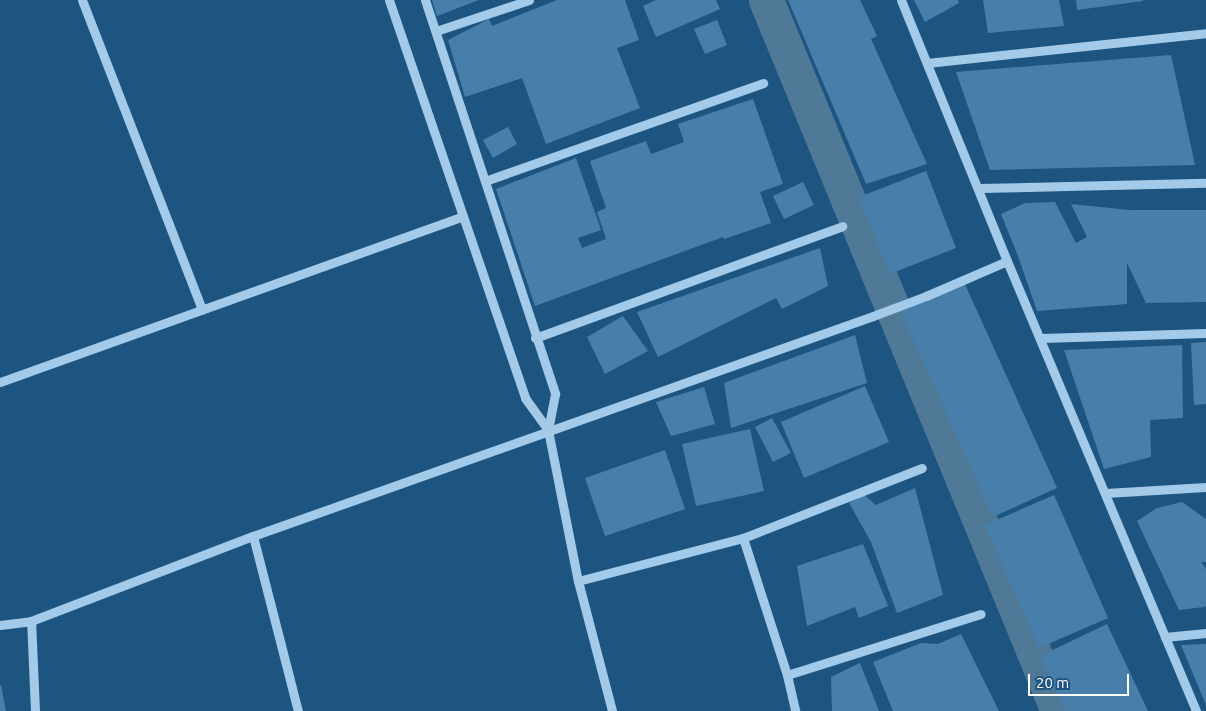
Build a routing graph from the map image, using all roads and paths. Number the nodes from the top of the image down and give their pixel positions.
1 (82, 0) edge
2 (389, 0) edge
3 (426, 0) edge
4 (529, 0) edge
5 (901, 0) edge
6 (436, 31) junction
7 (1206, 33) edge
8 (927, 63) junction
9 (763, 83) dead end
10 (485, 181) junction
11 (1206, 183) edge
12 (979, 188) junction
13 (462, 217) junction
14 (842, 226) dead end
15 (1007, 261) junction
16 (202, 310) junction
17 (1206, 333) edge
18 (535, 338) junction
19 (1041, 338) junction
20 (0, 382) edge
21 (548, 430) junction
22 (922, 468) dead end
23 (1206, 487) edge
24 (1106, 493) junction
25 (253, 536) junction
26 (743, 538) junction
27 (578, 581) junction
28 (981, 614) dead end
29 (31, 621) junction
30 (0, 625) edge
31 (1206, 633) edge
32 (1166, 637) junction
33 (787, 675) junction
34 (36, 711) edge
35 (298, 711) edge
36 (612, 711) edge
37 (795, 711) edge
38 (1196, 711) edge

1 - 16 street
2 - 13 street
3 - 6 street
4 - 6 street
5 - 8 street
6 - 10 street
7 - 8 street
8 - 12 street
9 - 10 street
10 - 18 street
11 - 12 street
12 - 15 street
13 - 16 street
13 - 21 street
14 - 18 street
15 - 19 street
15 - 21 street
16 - 20 street
17 - 19 street
18 - 21 street
19 - 24 street
21 - 25 street
21 - 27 street
22 - 26 street
23 - 24 street
24 - 32 street
25 - 29 street
25 - 35 street
26 - 27 street
26 - 33 street
27 - 36 street
28 - 33 street
29 - 30 street
29 - 34 street
31 - 32 street
32 - 38 street
33 - 37 street

